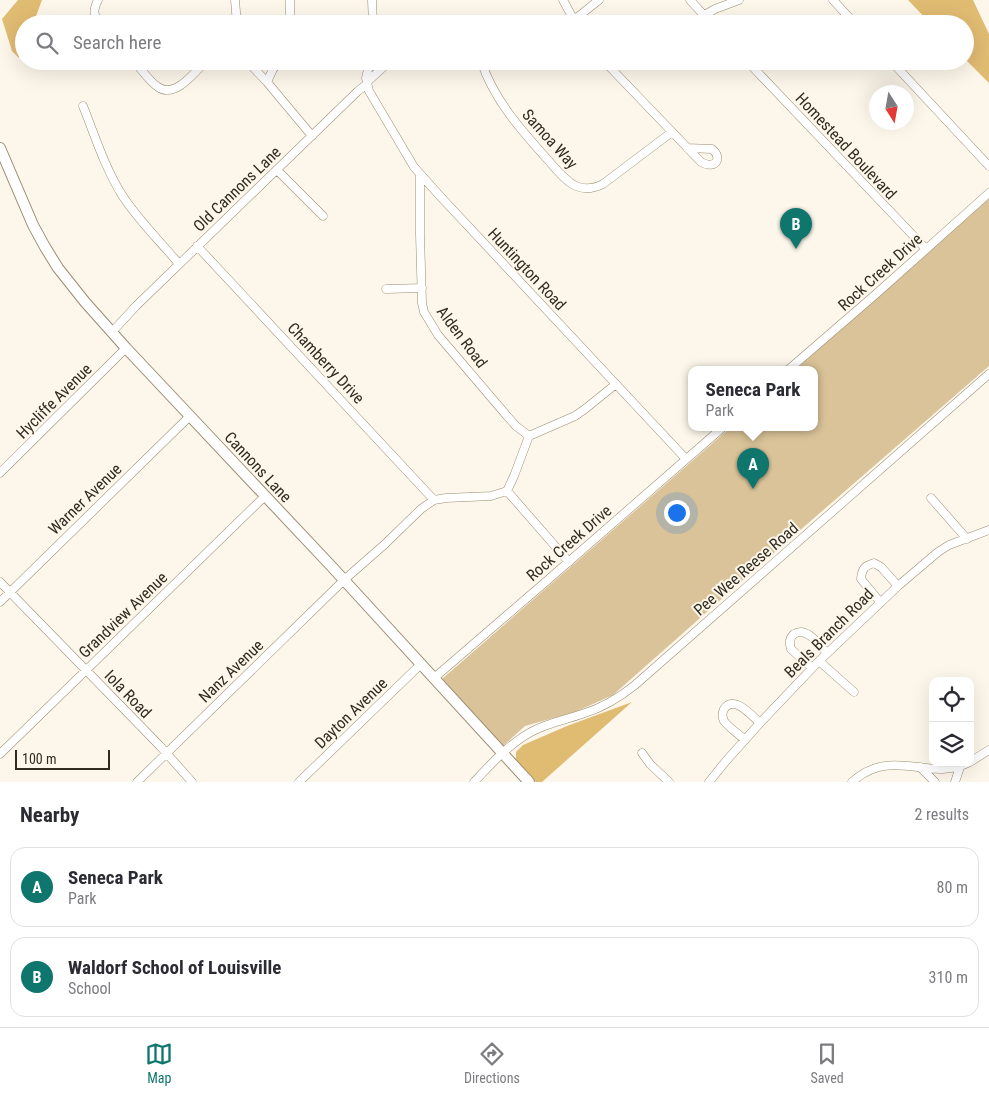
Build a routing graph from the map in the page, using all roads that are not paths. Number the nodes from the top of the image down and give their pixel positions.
1 (98, 0) edge
2 (235, 0) edge
3 (290, 0) edge
4 (372, 0) edge
5 (563, 0) edge
6 (599, 0) edge
7 (690, 0) edge
8 (739, 0) edge
9 (833, 0) edge
10 (95, 15) edge
11 (237, 15) edge
12 (290, 15) edge
13 (373, 15) edge
14 (570, 15) edge
15 (581, 15) edge
16 (702, 15) edge
17 (705, 15) edge
18 (847, 15) edge
19 (143, 70) edge
20 (197, 70) edge
21 (256, 70) edge
22 (273, 70) edge
23 (368, 70) edge
24 (381, 70) edge
25 (484, 70) edge
26 (613, 70) edge
27 (757, 70) edge
28 (899, 70) edge
29 (267, 82) junction
30 (367, 83) junction
31 (83, 106) dead end
32 (672, 132) junction
33 (312, 136) junction
34 (0, 148) edge
35 (687, 148) dead end
36 (989, 166) edge
37 (277, 170) junction
38 (420, 175) junction
39 (989, 193) edge
40 (323, 216) dead end
41 (197, 246) junction
42 (926, 249) junction
43 (179, 264) junction
44 (422, 288) junction
45 (386, 289) dead end
46 (112, 332) junction
47 (126, 348) junction
48 (793, 366) edge
49 (989, 374) edge
50 (616, 384) junction
51 (190, 416) junction
52 (719, 431) edge
53 (529, 436) junction
54 (686, 459) junction
55 (0, 473) edge
56 (506, 492) junction
57 (265, 496) junction
58 (931, 498) dead end
59 (434, 500) junction
60 (989, 530) edge
61 (967, 539) junction
62 (568, 562) junction
63 (344, 580) junction
64 (0, 582) edge
65 (898, 586) junction
66 (10, 593) junction
67 (0, 602) edge
68 (880, 602) junction
69 (827, 653) junction
70 (819, 660) junction
71 (421, 664) junction
72 (812, 668) junction
73 (85, 670) junction
74 (434, 678) junction
75 (854, 692) dead end
76 (760, 724) junction
77 (745, 740) junction
78 (989, 750) edge
79 (502, 753) junction
80 (642, 753) dead end
81 (0, 754) edge
82 (166, 754) junction
83 (974, 760) edge
84 (920, 767) junction
85 (960, 767) joint
86 (137, 782) edge
87 (192, 782) edge
88 (299, 782) edge
89 (474, 782) edge
90 (529, 782) edge
91 (669, 782) edge
92 (708, 782) edge
93 (852, 782) edge
94 (935, 782) edge
95 (955, 782) edge

1 - 10 street
2 - 11 street
3 - 12 street
4 - 13 street
5 - 14 street
6 - 15 street
7 - 16 street
8 - 17 street
9 - 18 street
19 - 20 street
21 - 29 street
22 - 29 street
23 - 30 street
24 - 30 street, Old Cannons Lane
25 - 32 street, Samoa Way
26 - 32 street
27 - 42 street, Homestead Boulevard
28 - 36 street
29 - 33 street
30 - 33 street, Old Cannons Lane
30 - 38 street, Huntington Road
31 - 43 street
32 - 35 street
33 - 37 street, Old Cannons Lane
34 - 46 main road, Cannons Lane
37 - 40 street
37 - 41 street, Old Cannons Lane
38 - 44 street, Alden Road
38 - 50 street, Huntington Road
39 - 42 street, Rock Creek Drive
41 - 43 street, Old Cannons Lane
41 - 59 street, Chamberry Drive
42 - 48 street, Rock Creek Drive
43 - 46 street, Old Cannons Lane
44 - 45 street
44 - 53 street, Alden Road
46 - 47 main road, Cannons Lane
47 - 51 main road, Cannons Lane
47 - 55 street, Hycliffe Avenue
49 - 79 street, Pee Wee Reese Road
50 - 53 street
50 - 54 street, Huntington Road
51 - 57 main road, Cannons Lane
51 - 66 street, Warner Avenue
52 - 54 street, Rock Creek Drive
53 - 56 street
54 - 62 street, Rock Creek Drive
56 - 59 street
56 - 62 street
57 - 63 main road, Cannons Lane
57 - 73 street, Grandview Avenue
58 - 61 street
59 - 63 street, Nanz Avenue
60 - 61 street, Beals Branch Road
61 - 65 street, Beals Branch Road
62 - 74 street, Rock Creek Drive
63 - 71 main road, Cannons Lane
63 - 82 street, Nanz Avenue
64 - 66 street, Iola Road
65 - 68 street, Beals Branch Road
65 - 68 street
66 - 67 street, Warner Avenue
66 - 73 street, Iola Road
68 - 69 street, Beals Branch Road
69 - 70 street, Beals Branch Road
69 - 72 street
70 - 72 street, Beals Branch Road
70 - 75 street
71 - 74 main road, Cannons Lane
71 - 88 street, Dayton Avenue
72 - 76 street, Beals Branch Road
73 - 81 street, Grandview Avenue
73 - 82 street, Iola Road
74 - 79 main road, Cannons Lane
76 - 77 street, Beals Branch Road
76 - 77 street
77 - 92 street, Beals Branch Road
78 - 83 street
79 - 89 street, Pee Wee Reese Road
79 - 90 main road, Cannons Lane
80 - 91 street
82 - 86 street, Nanz Avenue
82 - 87 street, Iola Road
84 - 85 street
84 - 93 street
84 - 94 street
85 - 95 street

